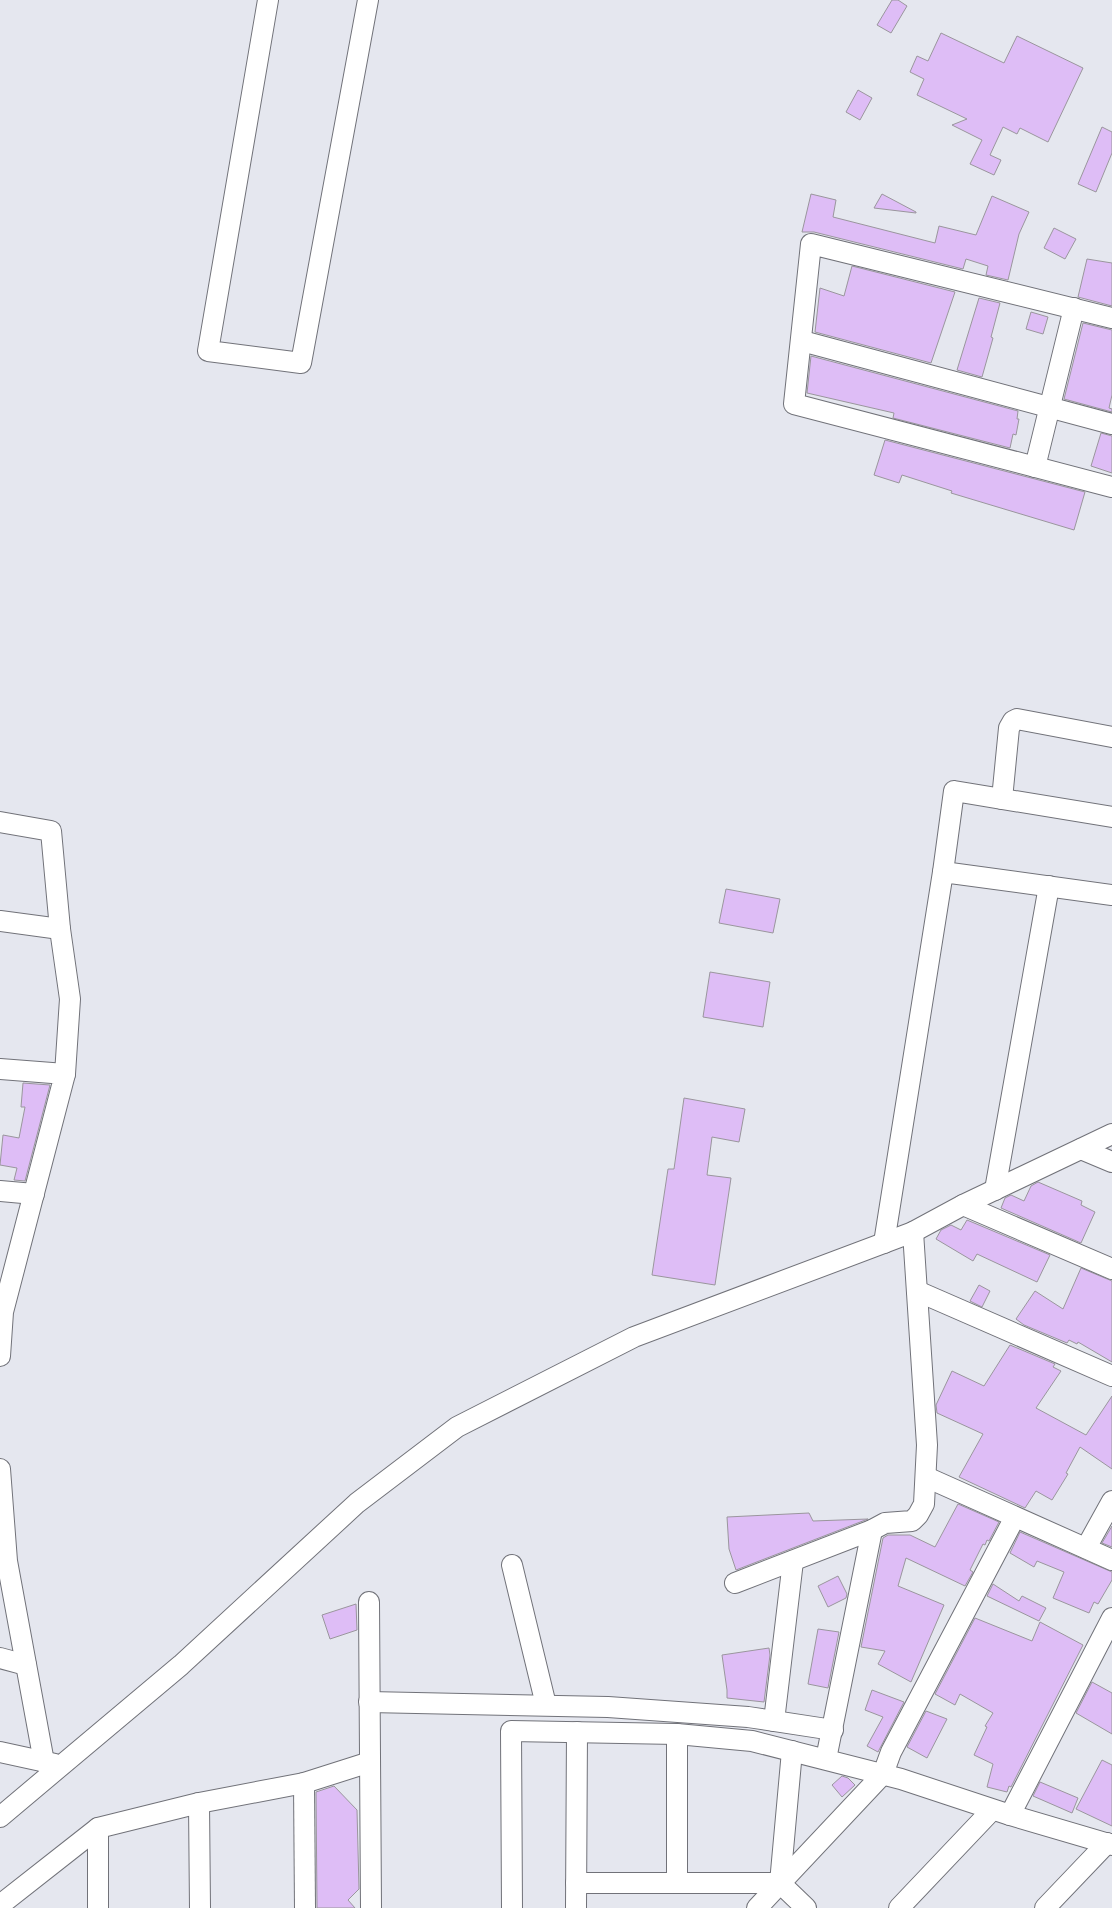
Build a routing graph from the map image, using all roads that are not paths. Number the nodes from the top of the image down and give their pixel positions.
1 (268, 0) edge
2 (368, 0) edge
3 (1074, 308) junction
4 (1112, 318) edge
5 (802, 341) junction
6 (1050, 406) junction
7 (1112, 424) edge
8 (1035, 467) junction
9 (1112, 487) edge
10 (1112, 737) edge
11 (1002, 799) junction
12 (1112, 817) edge
13 (0, 822) edge
14 (943, 872) junction
15 (1049, 886) junction
16 (1112, 895) edge
17 (0, 921) edge
18 (60, 929) junction
19 (0, 1069) edge
20 (65, 1074) junction
21 (1112, 1134) edge
22 (1081, 1149) junction
23 (1112, 1162) edge
24 (995, 1190) junction
25 (0, 1191) edge
26 (34, 1194) junction
27 (963, 1205) junction
28 (913, 1232) junction
29 (884, 1243) junction
30 (1112, 1269) edge
31 (917, 1291) junction
32 (2, 1312) edge
33 (0, 1356) edge
34 (1112, 1376) edge
35 (0, 1469) edge
36 (926, 1477) junction
37 (1112, 1501) edge
38 (1015, 1517) junction
39 (872, 1530) junction
40 (1086, 1548) junction
41 (4, 1560) edge
42 (1112, 1560) edge
43 (794, 1561) junction
44 (512, 1565) dead end
45 (735, 1582) dead end
46 (369, 1602) dead end
47 (1112, 1618) edge
48 (0, 1658) edge
49 (26, 1665) junction
50 (369, 1702) junction
51 (546, 1705) junction
52 (774, 1721) junction
53 (834, 1730) junction
54 (577, 1732) junction
55 (677, 1734) junction
56 (792, 1751) junction
57 (0, 1752) edge
58 (826, 1759) junction
59 (370, 1762) junction
60 (53, 1763) junction
61 (882, 1774) junction
62 (304, 1783) junction
63 (199, 1803) junction
64 (1001, 1812) junction
65 (0, 1817) edge
66 (98, 1828) junction
67 (1109, 1844) edge
68 (576, 1883) junction
69 (676, 1883) junction
70 (780, 1884) junction
71 (0, 1905) edge
72 (98, 1908) edge
73 (200, 1908) edge
74 (305, 1908) edge
75 (371, 1908) edge
76 (512, 1908) edge
77 (576, 1908) edge
78 (757, 1908) edge
79 (806, 1908) edge
80 (899, 1908) edge
81 (1044, 1908) edge

1 - 2 street
3 - 4 street
3 - 5 street
3 - 6 street
5 - 6 street
5 - 8 street
6 - 7 street
6 - 8 street
8 - 9 street
10 - 11 street
11 - 12 street
11 - 14 street
13 - 18 street
14 - 15 street
14 - 29 street
15 - 16 street
15 - 24 street
17 - 18 street
18 - 20 street
19 - 20 street
20 - 26 street
21 - 22 street
22 - 23 street
22 - 24 street
24 - 27 street
25 - 26 street
26 - 32 street
27 - 28 street
27 - 30 street
28 - 29 street
28 - 31 street
29 - 60 street
31 - 34 street
31 - 36 street
32 - 33 street
35 - 41 street
36 - 38 street
36 - 39 street
37 - 40 street
38 - 40 street
38 - 61 street
39 - 43 street
39 - 53 street
40 - 42 street
41 - 49 street
43 - 45 street
43 - 52 street
44 - 51 street
46 - 50 street
47 - 64 street
48 - 49 street
49 - 60 street
50 - 51 street
50 - 59 street
51 - 52 street
52 - 53 street
53 - 58 street
54 - 55 street
54 - 68 street
54 - 76 street
55 - 56 street
55 - 69 street
56 - 58 street
56 - 70 street
57 - 60 street
58 - 61 street
59 - 62 street
59 - 75 street
60 - 65 street
61 - 64 street
61 - 70 street
62 - 63 street
62 - 74 street
63 - 66 street
63 - 73 street
64 - 67 street
64 - 80 street
66 - 71 street
66 - 72 street
67 - 81 street
68 - 69 street
68 - 77 street
69 - 70 street
70 - 78 street
70 - 79 street

